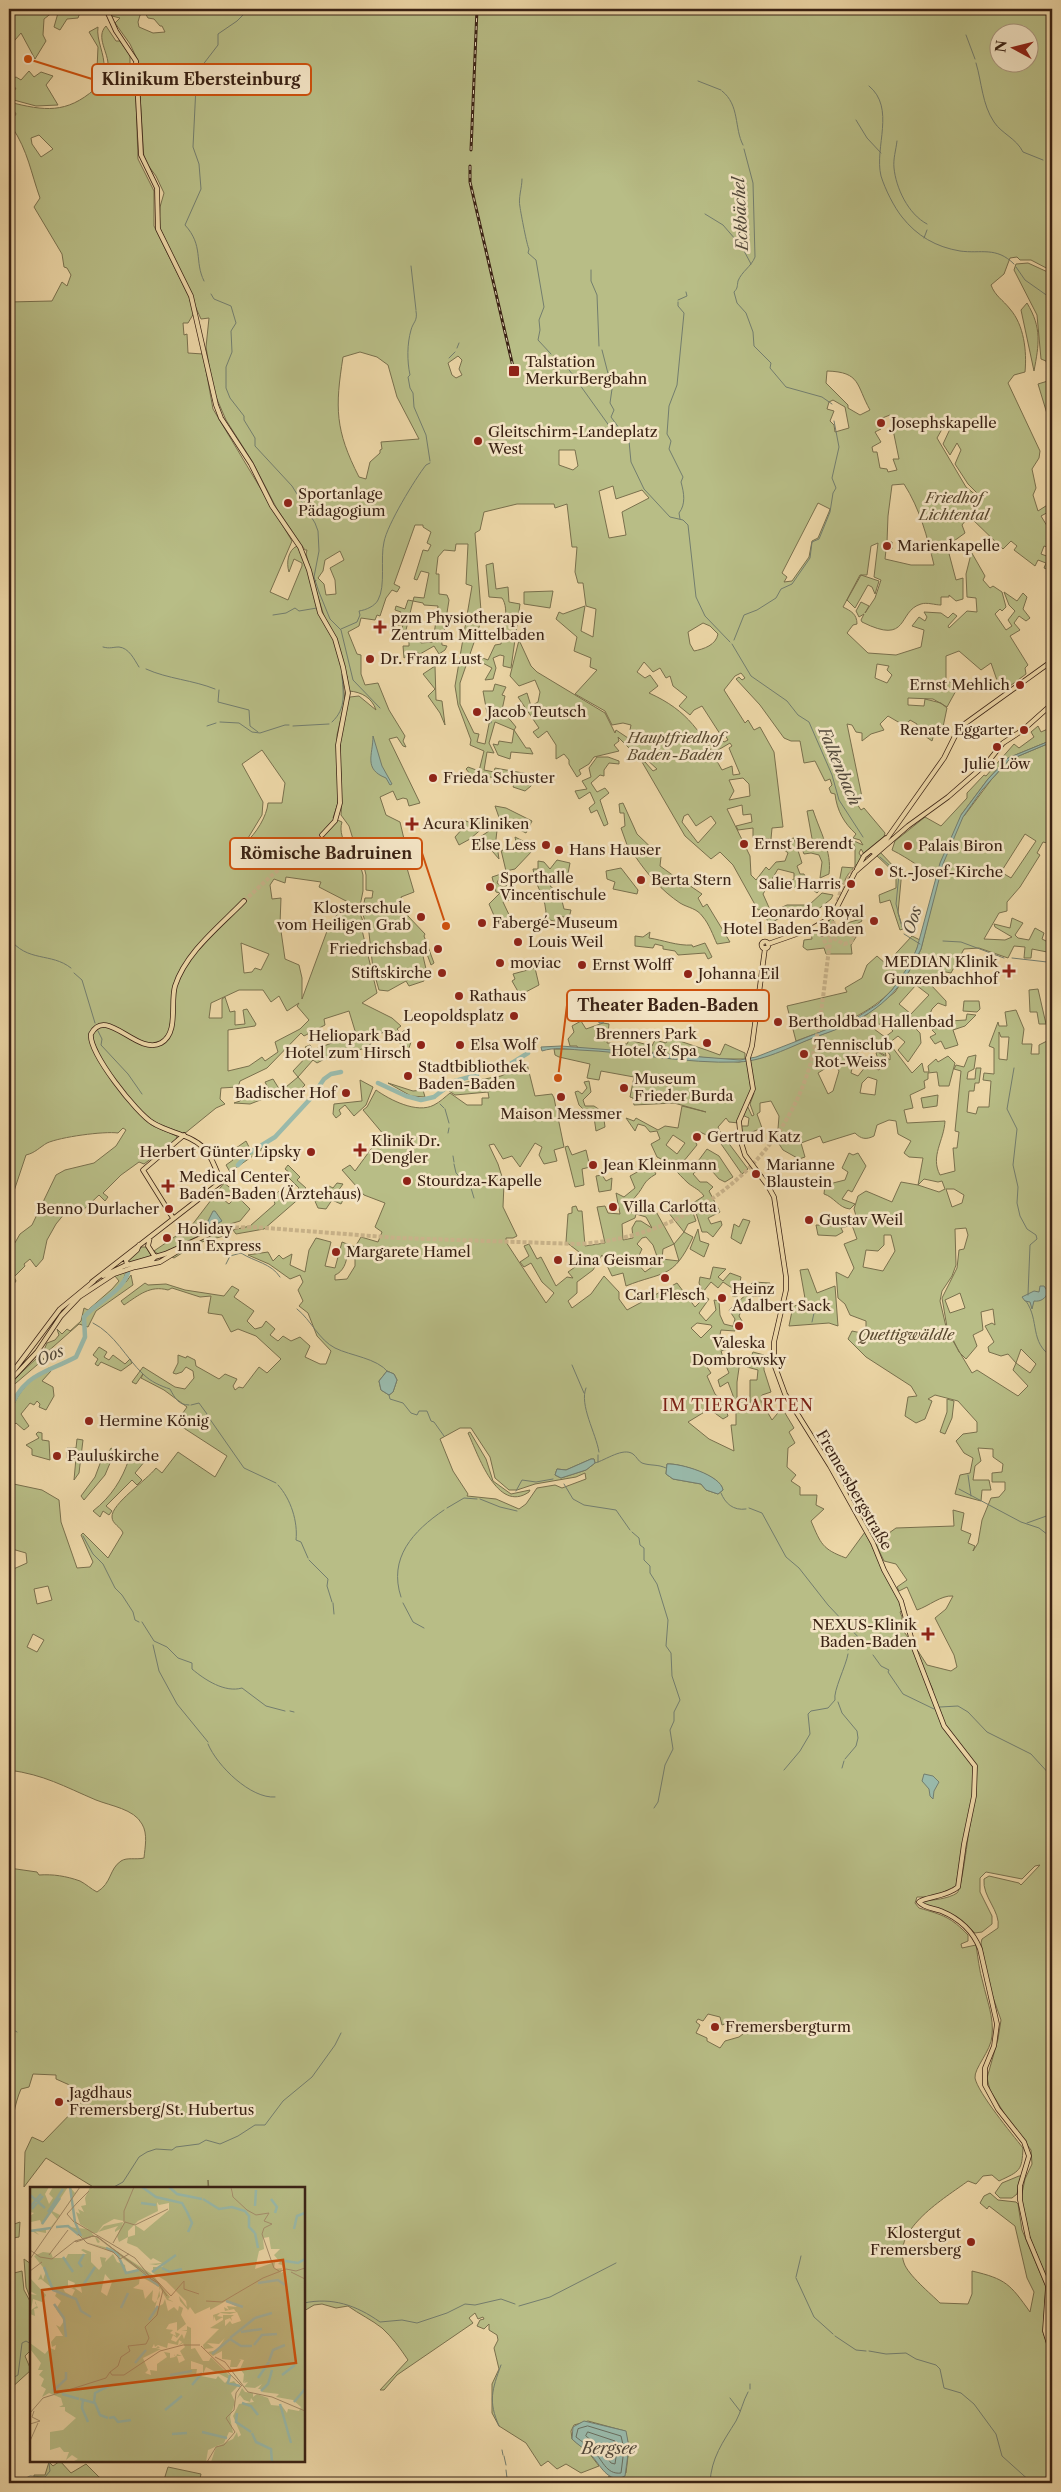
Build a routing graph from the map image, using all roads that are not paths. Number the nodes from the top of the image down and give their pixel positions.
1 (106, 9) edge
2 (1052, 661) edge
3 (1052, 704) edge
4 (322, 835) tunnel mouth
5 (890, 835) junction
6 (873, 852) tunnel mouth
7 (854, 872) junction
8 (244, 901) tunnel mouth
9 (818, 926) junction
10 (822, 933) tunnel mouth
11 (184, 1135) junction
12 (173, 1218) junction
13 (223, 1228) tunnel mouth
14 (152, 1234) junction
15 (192, 1242) junction
16 (138, 1245) junction
17 (149, 1247) junction
18 (155, 1257) junction
19 (127, 1266) junction
20 (134, 1266) junction
21 (92, 1282) junction
22 (41, 1332) junction
23 (47, 1340) junction
24 (36, 1341) junction
25 (41, 1348) junction
26 (9, 1377) edge
27 (9, 1382) edge
28 (1052, 2354) edge

1 - 4 main road
2 - 5 main road
3 - 7 main road
5 - 6 main road
5 - 7 main road
7 - 9 main road
8 - 11 main road
9 - 10 main road
9 - 28 main road, Fremersbergstraße
11 - 12 main road
11 - 12 main road
12 - 14 main road
13 - 15 main road
14 - 16 main road
14 - 17 main road
15 - 18 main road
15 - 20 main road
16 - 17 main road
16 - 19 main road
16 - 21 main road
17 - 18 main road
18 - 19 main road
18 - 20 main road
19 - 20 main road
19 - 21 main road
19 - 23 main road
21 - 22 main road
22 - 23 main road
22 - 24 main road
23 - 25 main road
24 - 25 main road
24 - 26 main road
25 - 27 main road

